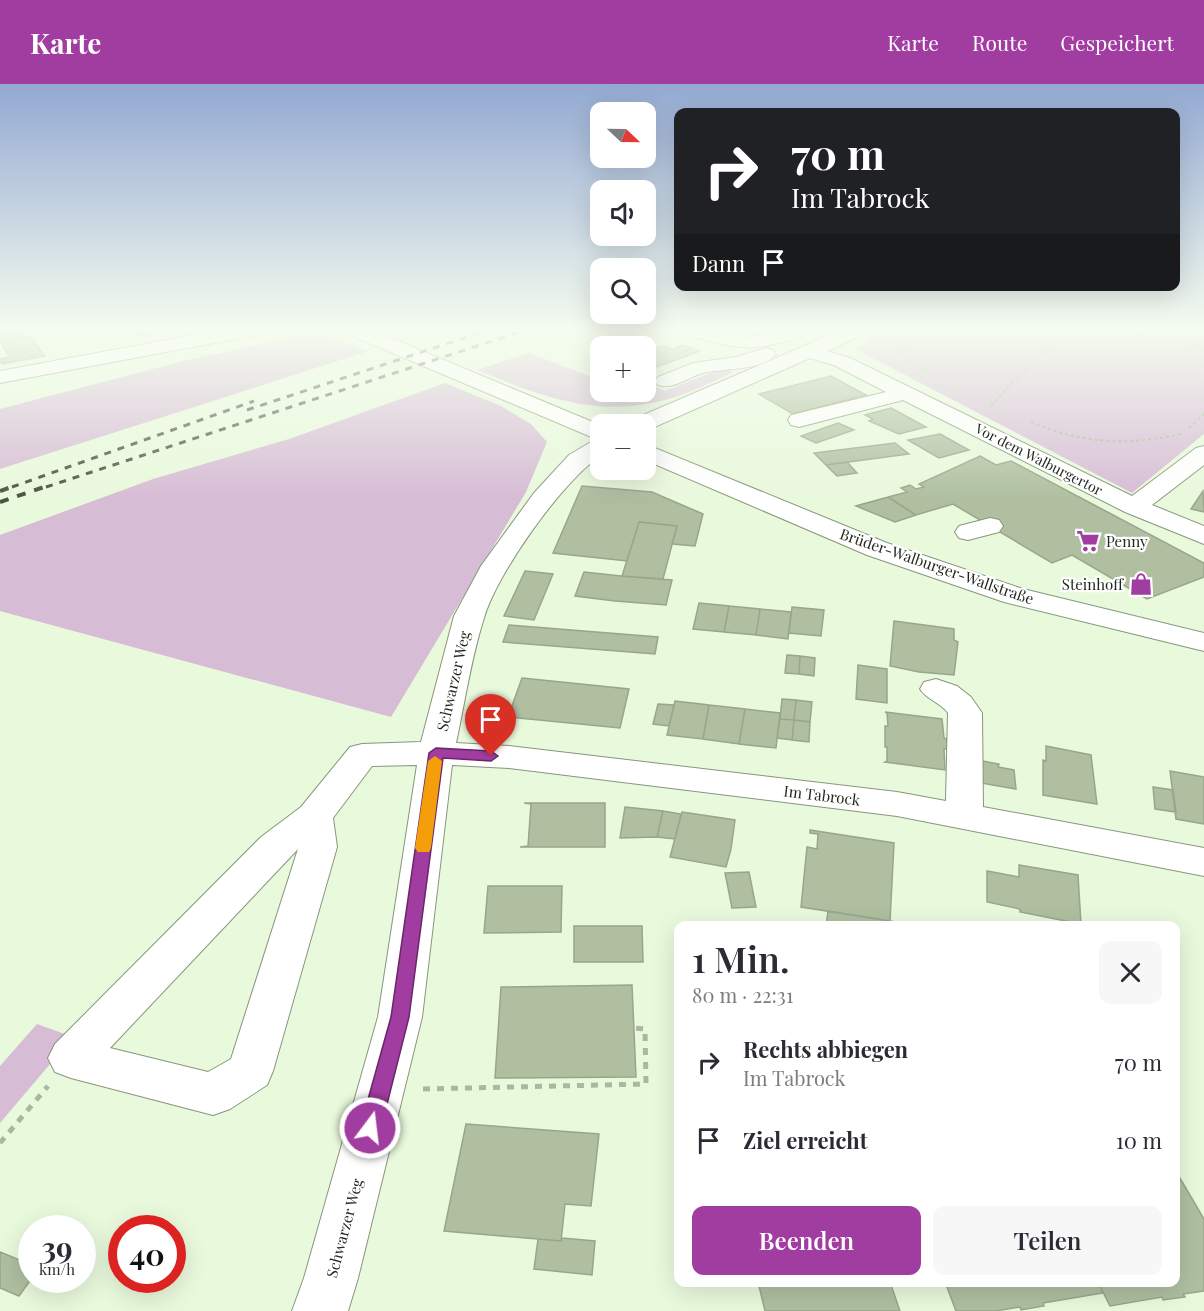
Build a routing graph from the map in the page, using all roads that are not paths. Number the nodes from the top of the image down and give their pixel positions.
1 (486, 385) edge
2 (732, 385) edge
3 (891, 385) edge
4 (907, 393) junction
5 (656, 418) edge
6 (799, 420) dead end
7 (590, 429) edge
8 (590, 452) edge
9 (1204, 453) edge
10 (656, 457) edge
11 (1134, 507) junction
12 (1204, 536) edge
13 (1204, 642) edge
14 (936, 689) dead end
15 (436, 753) junction
16 (314, 816) junction
17 (964, 817) junction
18 (1204, 862) edge
19 (320, 1311) edge

1 - 7 street
2 - 5 street
3 - 4 street, Vor dem Walburgertor
4 - 6 street
4 - 11 street, Vor dem Walburgertor
8 - 15 street, Schwarzer Weg
9 - 11 street
10 - 13 street, Brüder-Walburger-Wallstraße
11 - 12 street, Vor dem Walburgertor
14 - 17 street
15 - 16 street, Im Tabrock
15 - 17 street, Im Tabrock
15 - 19 street, Schwarzer Weg
16 - 16 street
17 - 18 street, Im Tabrock

